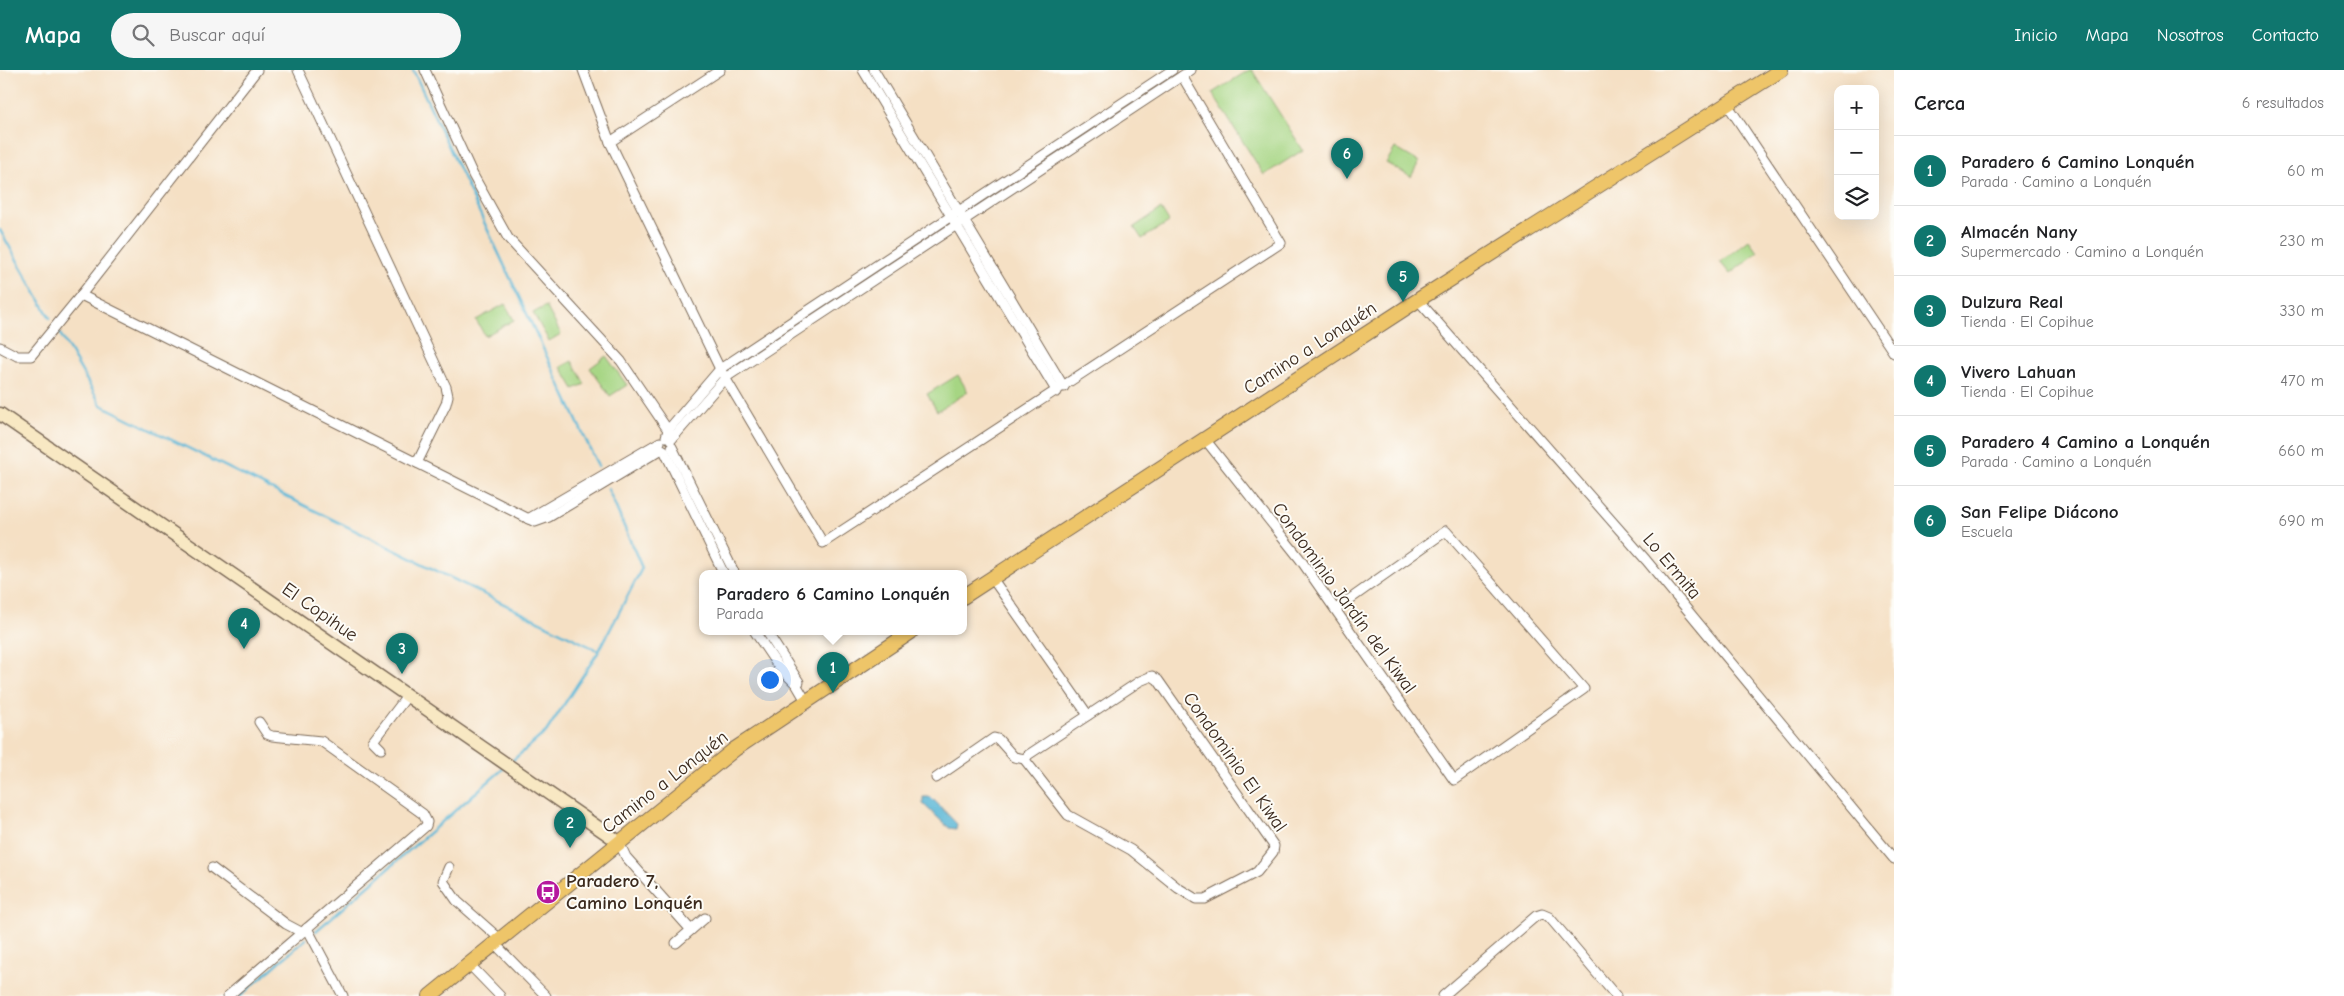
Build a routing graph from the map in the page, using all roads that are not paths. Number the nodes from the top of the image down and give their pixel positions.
1 (257, 70) edge
2 (298, 70) edge
3 (425, 70) edge
4 (583, 70) edge
5 (720, 70) edge
6 (863, 70) edge
7 (874, 70) edge
8 (1172, 70) edge
9 (1191, 70) edge
10 (1781, 70) edge
11 (1182, 76) junction
12 (1727, 104) junction
13 (610, 142) junction
14 (954, 214) junction
15 (959, 223) junction
16 (81, 295) junction
17 (1418, 300) junction
18 (0, 347) edge
19 (1894, 353) edge
20 (722, 373) junction
21 (1060, 389) junction
22 (0, 414) edge
23 (1204, 438) junction
24 (667, 442) junction
25 (417, 463) junction
26 (722, 570) edge
27 (733, 570) edge
28 (992, 578) junction
29 (967, 594) edge
30 (1336, 608) junction
31 (757, 635) edge
32 (769, 635) edge
33 (906, 635) edge
34 (408, 695) junction
35 (808, 700) junction
36 (1088, 715) junction
37 (259, 722) dead end
38 (381, 749) dead end
39 (1025, 759) junction
40 (936, 778) dead end
41 (619, 842) junction
42 (1894, 859) edge
43 (449, 867) dead end
44 (212, 868) dead end
45 (705, 918) dead end
46 (304, 930) junction
47 (691, 930) junction
48 (497, 941) junction
49 (676, 943) dead end
50 (469, 964) junction
51 (228, 996) edge
52 (343, 996) edge
53 (430, 996) edge
54 (500, 996) edge
55 (546, 996) edge
56 (1442, 996) edge
57 (1616, 996) edge

1 - 16 street
2 - 25 street
3 - 24 street
4 - 13 street
5 - 13 street
6 - 14 street
7 - 14 street
8 - 14 street
9 - 11 street
10 - 12 main road, Camino a Lonquén
11 - 15 street
11 - 21 street
12 - 17 main road, Camino a Lonquén
12 - 19 street
13 - 20 street
14 - 15 street
14 - 20 street
15 - 20 street
15 - 21 street
16 - 18 street
16 - 25 street
17 - 23 main road, Camino a Lonquén
17 - 42 street, Lo Ermita
20 - 21 street
20 - 24 street
22 - 34 main road, El Copihue
23 - 28 main road, Camino a Lonquén
23 - 30 street, Condominio Jardín del Kiwal
24 - 25 street
24 - 26 street
24 - 27 street
28 - 29 main road, Camino a Lonquén
28 - 36 street
30 - 30 street, Condominio Jardín del Kiwal
31 - 35 street
32 - 35 street
33 - 35 main road, Camino a Lonquén
34 - 38 street
34 - 41 main road, El Copihue
35 - 41 main road, Camino a Lonquén
36 - 39 street, Condominio El Kiwal
36 - 39 street, Condominio El Kiwal
37 - 46 street
39 - 40 street
41 - 47 street
41 - 48 main road, Camino a Lonquén
43 - 48 street
44 - 46 street
45 - 47 street
46 - 51 street
46 - 52 street
47 - 49 street
48 - 50 main road, Camino a Lonquén
48 - 55 street
50 - 53 main road, Camino a Lonquén
50 - 54 street
56 - 57 street

